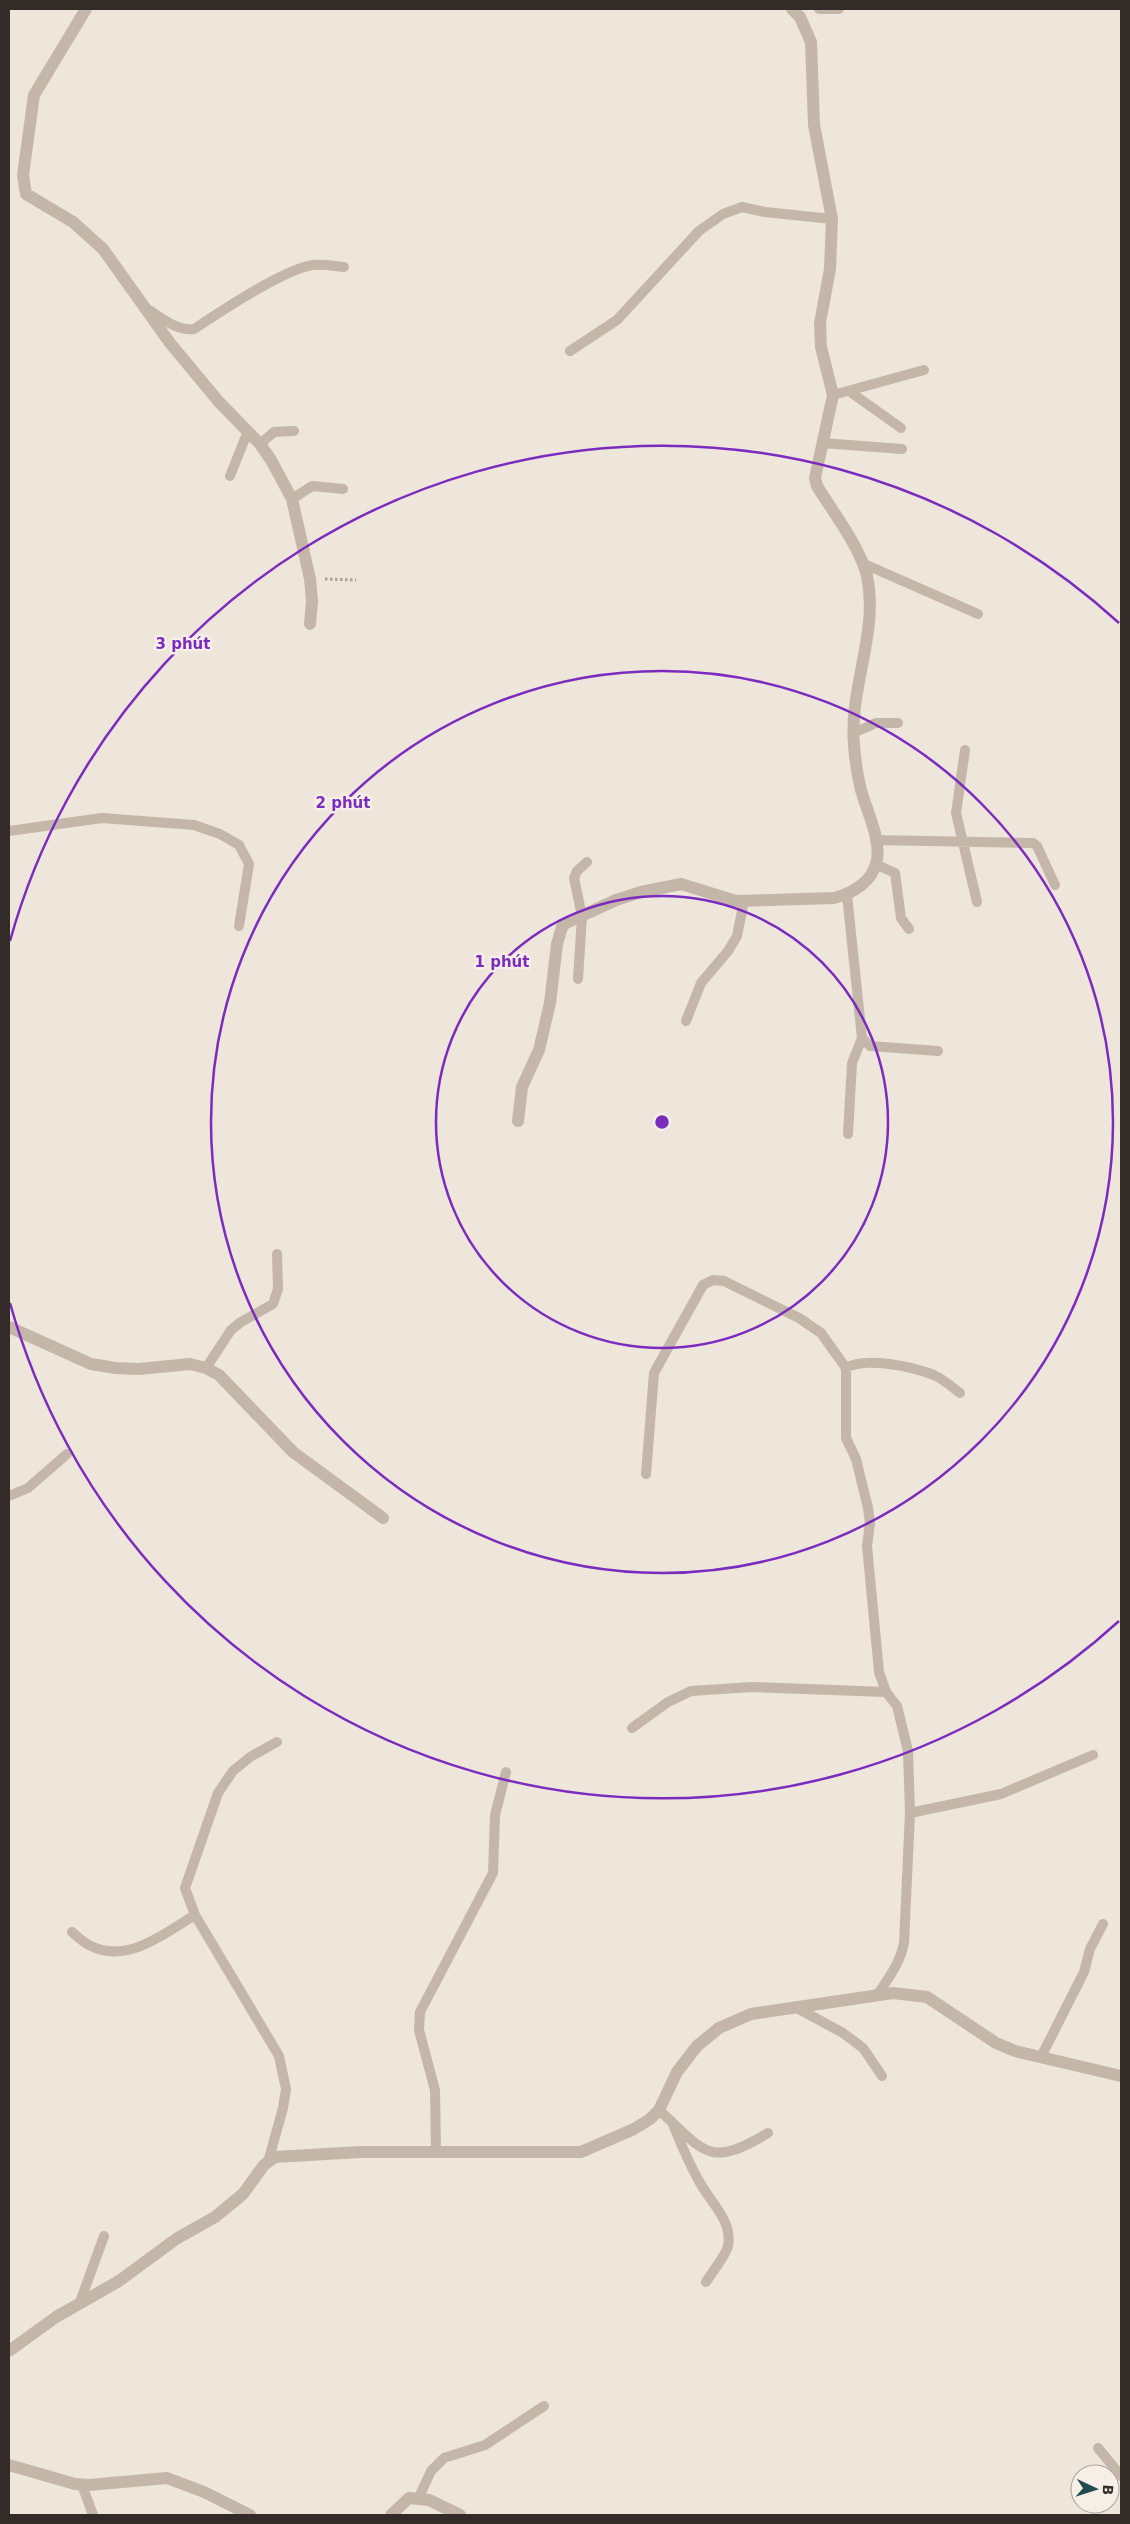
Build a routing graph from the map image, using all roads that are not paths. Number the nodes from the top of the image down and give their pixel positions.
1 (86, 9) edge
2 (792, 9) edge
3 (819, 9) edge
4 (839, 9) edge
5 (832, 219) junction
6 (344, 267) dead end
7 (146, 308) junction
8 (570, 351) dead end
9 (924, 370) dead end
10 (849, 391) junction
11 (833, 395) junction
12 (902, 428) dead end
13 (248, 431) junction
14 (294, 431) dead end
15 (822, 443) junction
16 (260, 444) junction
17 (902, 449) dead end
18 (230, 476) dead end
19 (342, 489) dead end
20 (292, 499) junction
21 (862, 563) junction
22 (978, 614) dead end
23 (310, 624) dead end
24 (898, 723) dead end
25 (853, 733) junction
26 (965, 750) dead end
27 (9, 832) edge
28 (875, 840) junction
29 (963, 842) junction
30 (587, 862) dead end
31 (875, 864) junction
32 (1055, 885) dead end
33 (847, 894) junction
34 (744, 901) junction
35 (977, 902) dead end
36 (582, 916) junction
37 (239, 926) dead end
38 (909, 929) dead end
39 (578, 979) dead end
40 (686, 1021) dead end
41 (862, 1038) junction
42 (938, 1051) dead end
43 (518, 1121) dead end
44 (848, 1134) dead end
45 (277, 1254) dead end
46 (9, 1327) edge
47 (206, 1368) junction
48 (846, 1368) junction
49 (960, 1393) dead end
50 (67, 1454) dead end
51 (646, 1474) dead end
52 (9, 1496) edge
53 (383, 1518) dead end
54 (886, 1692) junction
55 (632, 1728) dead end
56 (277, 1742) dead end
57 (1093, 1755) dead end
58 (506, 1772) dead end
59 (910, 1813) junction
60 (195, 1915) junction
61 (1104, 1924) dead end
62 (72, 1932) dead end
63 (877, 1995) junction
64 (797, 2008) junction
65 (1041, 2057) junction
66 (882, 2076) dead end
67 (1121, 2076) edge
68 (659, 2110) junction
69 (672, 2122) junction
70 (768, 2133) dead end
71 (436, 2152) junction
72 (268, 2162) junction
73 (104, 2236) dead end
74 (706, 2282) dead end
75 (80, 2302) junction
76 (9, 2351) edge
77 (544, 2406) dead end
78 (1098, 2448) dead end
79 (9, 2465) edge
80 (1121, 2476) edge
81 (82, 2485) junction
82 (419, 2497) junction
83 (93, 2515) edge
84 (250, 2515) edge
85 (391, 2515) edge
86 (460, 2515) edge

1 - 7 street
2 - 5 street
3 - 4 lane
5 - 8 lane
5 - 11 street
6 - 7 lane
7 - 13 street
9 - 10 lane
10 - 11 lane
10 - 12 lane
11 - 15 street
13 - 16 street
13 - 18 lane
14 - 16 lane
15 - 17 lane
15 - 21 street
16 - 20 street
19 - 20 lane
20 - 23 street
21 - 22 lane
21 - 25 street
24 - 25 lane
25 - 28 street
26 - 29 lane
27 - 37 lane
28 - 29 lane
28 - 31 street
29 - 32 lane
29 - 35 lane
30 - 36 lane
31 - 33 street
31 - 38 lane
33 - 34 street
33 - 41 lane
34 - 36 street
34 - 40 lane
36 - 39 lane
36 - 43 street
41 - 42 lane
41 - 44 lane
45 - 47 lane
46 - 47 street
47 - 53 street
48 - 49 lane
48 - 51 lane
48 - 54 lane
50 - 52 lane
54 - 55 lane
54 - 59 lane
56 - 60 lane
57 - 59 lane
58 - 71 lane
59 - 63 lane
60 - 62 lane
60 - 72 lane
61 - 65 lane
63 - 64 street
63 - 65 street
64 - 66 lane
64 - 68 street
65 - 67 street
68 - 69 lane
68 - 71 street
69 - 70 lane
69 - 74 lane
71 - 72 street
72 - 75 street
73 - 75 lane
75 - 76 street
77 - 82 lane
78 - 80 lane
79 - 81 street
81 - 83 lane
81 - 84 street
82 - 85 street
82 - 86 street

